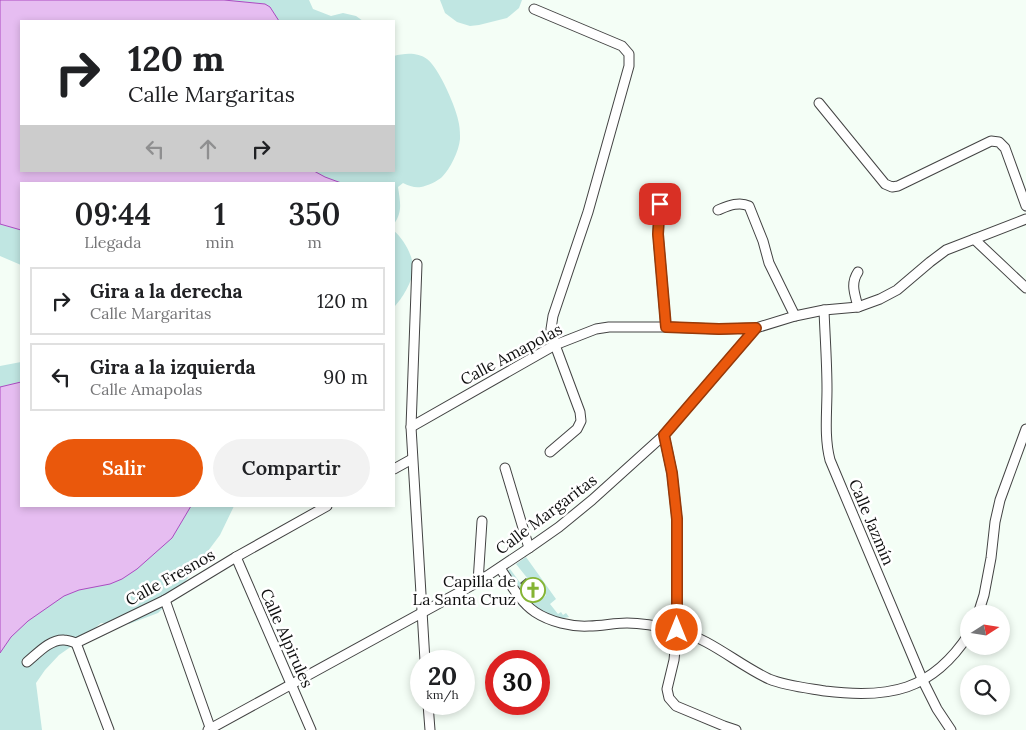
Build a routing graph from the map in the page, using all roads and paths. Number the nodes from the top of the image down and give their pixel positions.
1 (534, 9) dead end
2 (819, 103) dead end
3 (660, 189) dead end
4 (1026, 206) edge
5 (718, 210) dead end
6 (1026, 219) edge
7 (974, 239) junction
8 (417, 264) dead end
9 (858, 272) dead end
10 (1026, 288) edge
11 (858, 307) junction
12 (824, 310) junction
13 (795, 316) junction
14 (666, 327) junction
15 (756, 328) junction
16 (555, 345) junction
17 (411, 427) junction
18 (1026, 429) edge
19 (664, 435) junction
20 (550, 452) dead end
21 (412, 459) junction
22 (395, 468) edge
23 (506, 468) dead end
24 (325, 507) edge
25 (482, 521) dead end
26 (529, 548) junction
27 (236, 558) junction
28 (500, 568) junction
29 (478, 582) junction
30 (165, 600) junction
31 (981, 605) edge
32 (421, 613) junction
33 (677, 630) junction
34 (76, 643) junction
35 (960, 647) edge
36 (424, 650) edge
37 (27, 662) dead end
38 (923, 681) junction
39 (292, 685) junction
40 (429, 715) edge
41 (109, 730) edge
42 (210, 730) edge
43 (311, 730) edge
44 (430, 730) edge
45 (736, 730) edge
46 (951, 730) edge

1 - 16 street
2 - 4 street
3 - 14 street
5 - 13 street
6 - 7 street, Calle Amapolas
7 - 10 street
7 - 11 street, Calle Amapolas
8 - 17 street
9 - 11 street
11 - 12 street, Calle Amapolas
12 - 13 street, Calle Amapolas
12 - 38 street, Calle Jazmín
13 - 15 street, Calle Amapolas
14 - 15 street, Calle Amapolas
14 - 16 street, Calle Amapolas
15 - 19 street, Calle Margaritas
16 - 17 street, Calle Amapolas
16 - 20 street
17 - 21 street
18 - 31 street
19 - 26 street, Calle Margaritas
19 - 33 street
21 - 22 street
21 - 32 street
23 - 26 street
24 - 27 street, Calle Fresnos
25 - 29 street
26 - 28 street, Calle Margaritas
27 - 30 street, Calle Fresnos
27 - 39 street, Calle Alpirules
28 - 29 street, Calle Margaritas
28 - 33 street
29 - 32 street, Calle Margaritas
30 - 34 street, Calle Fresnos
30 - 42 street
32 - 36 street
32 - 39 street, Calle Margaritas
33 - 38 street
33 - 45 street
34 - 37 street, Calle Fresnos
34 - 41 street
35 - 38 street
38 - 46 street, Calle Jazmín
39 - 42 street, Calle Margaritas
39 - 43 street, Calle Alpirules
40 - 44 street

